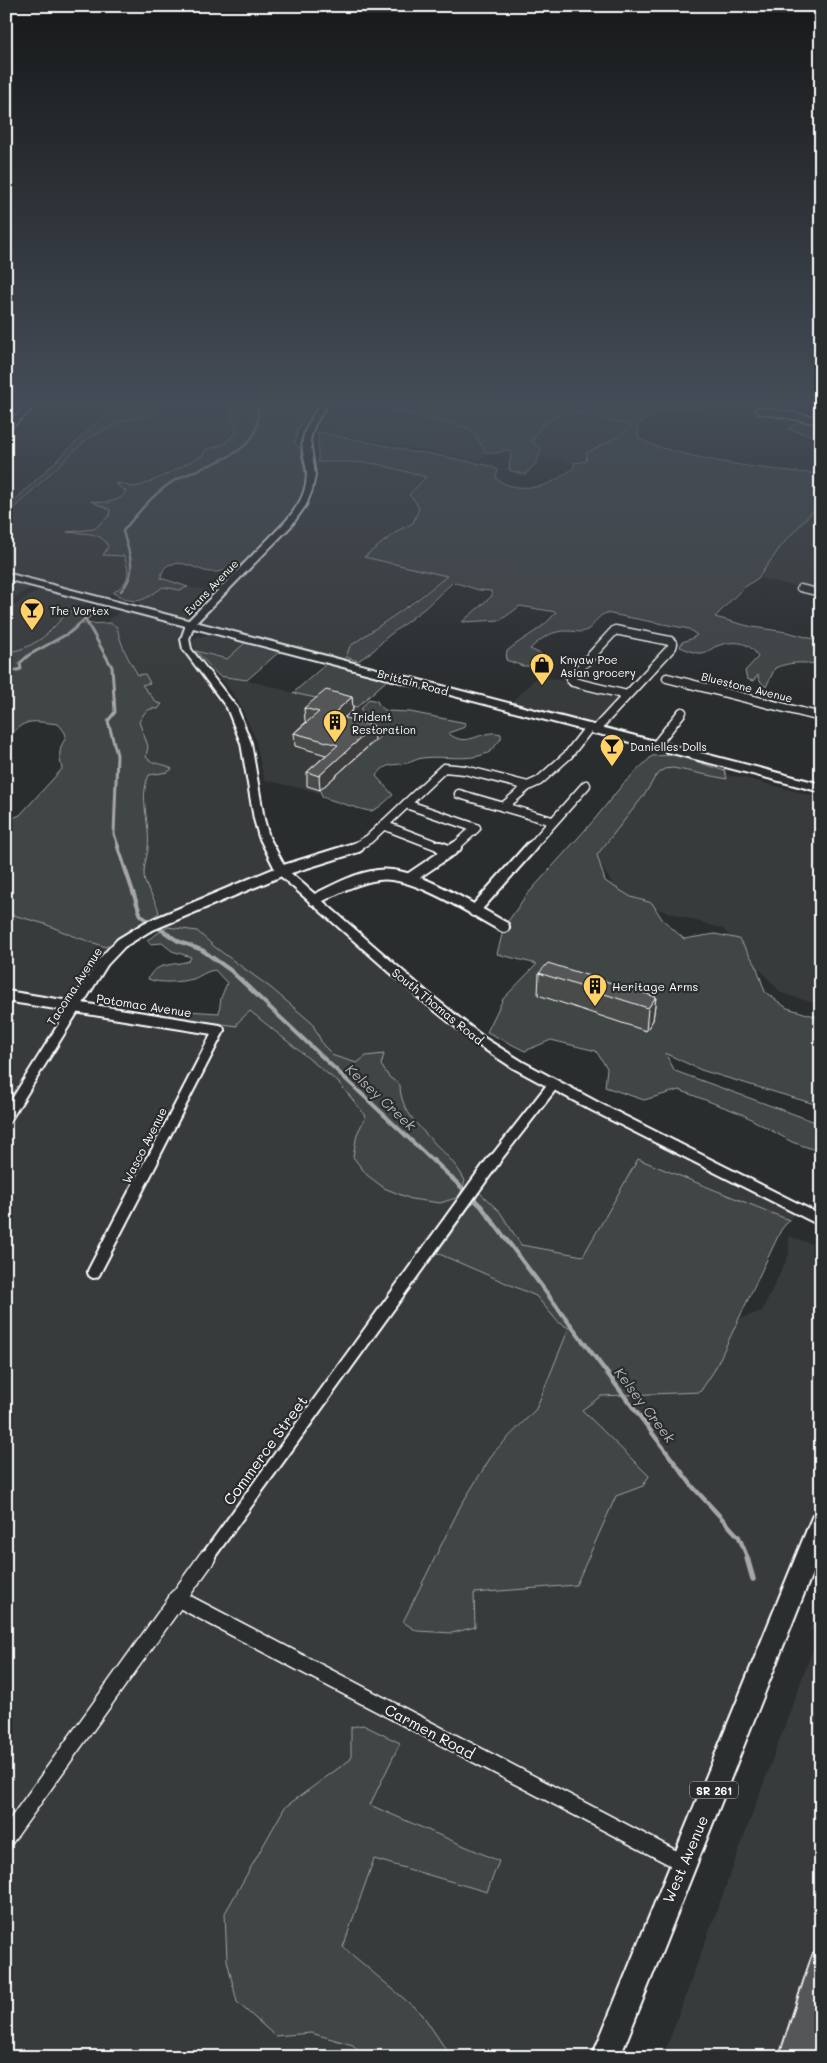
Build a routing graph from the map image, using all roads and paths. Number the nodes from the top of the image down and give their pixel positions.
1 (304, 500) edge
2 (6, 576) edge
3 (800, 588) dead end
4 (821, 593) edge
5 (190, 624) junction
6 (667, 678) dead end
7 (214, 682) joint
8 (627, 695) junction
9 (682, 712) dead end
10 (821, 717) edge
11 (592, 729) junction
12 (656, 745) junction
13 (586, 785) dead end
14 (528, 786) junction
15 (821, 788) edge
16 (459, 794) dead end
17 (406, 804) junction
18 (503, 807) junction
19 (552, 821) junction
20 (383, 826) junction
21 (451, 852) junction
22 (281, 871) junction
23 (410, 878) junction
24 (314, 900) junction
25 (474, 911) junction
26 (504, 927) dead end
27 (6, 996) edge
28 (75, 1006) junction
29 (219, 1030) joint
30 (553, 1084) junction
31 (6, 1118) edge
32 (821, 1221) edge
33 (94, 1272) dead end
34 (821, 1522) edge
35 (177, 1598) junction
36 (6, 1838) edge
37 (683, 1863) junction
38 (606, 2057) edge

1 - 5 street, Evans Avenue
2 - 5 main road, Brittain Road
3 - 4 street
5 - 7 street, Evans Avenue
5 - 11 main road, Brittain Road
6 - 10 street, Bluestone Avenue
7 - 22 street, South Thomas Road
8 - 8 street
8 - 11 street
9 - 12 street
11 - 12 main road, Brittain Road
11 - 14 street
12 - 15 main road, Brittain Road
13 - 19 street
14 - 17 street, Tacoma Avenue
14 - 18 street
16 - 18 street
17 - 20 street, Tacoma Avenue
17 - 21 street
18 - 19 street
19 - 25 street
20 - 21 street
20 - 22 street, Tacoma Avenue
21 - 23 street
22 - 24 street, South Thomas Road
22 - 28 street, Tacoma Avenue
23 - 24 street
23 - 25 street
24 - 30 street, South Thomas Road
25 - 26 street
27 - 28 street, Potomac Avenue
28 - 29 street, Potomac Avenue
28 - 31 street, Tacoma Avenue
29 - 33 street, Wasco Avenue
30 - 32 street, South Thomas Road
30 - 35 street, Commerce Street
34 - 37 main road, West Avenue / SR 261
35 - 36 street, Commerce Street
35 - 37 street, Carmen Road
37 - 38 main road, West Avenue / SR 261

